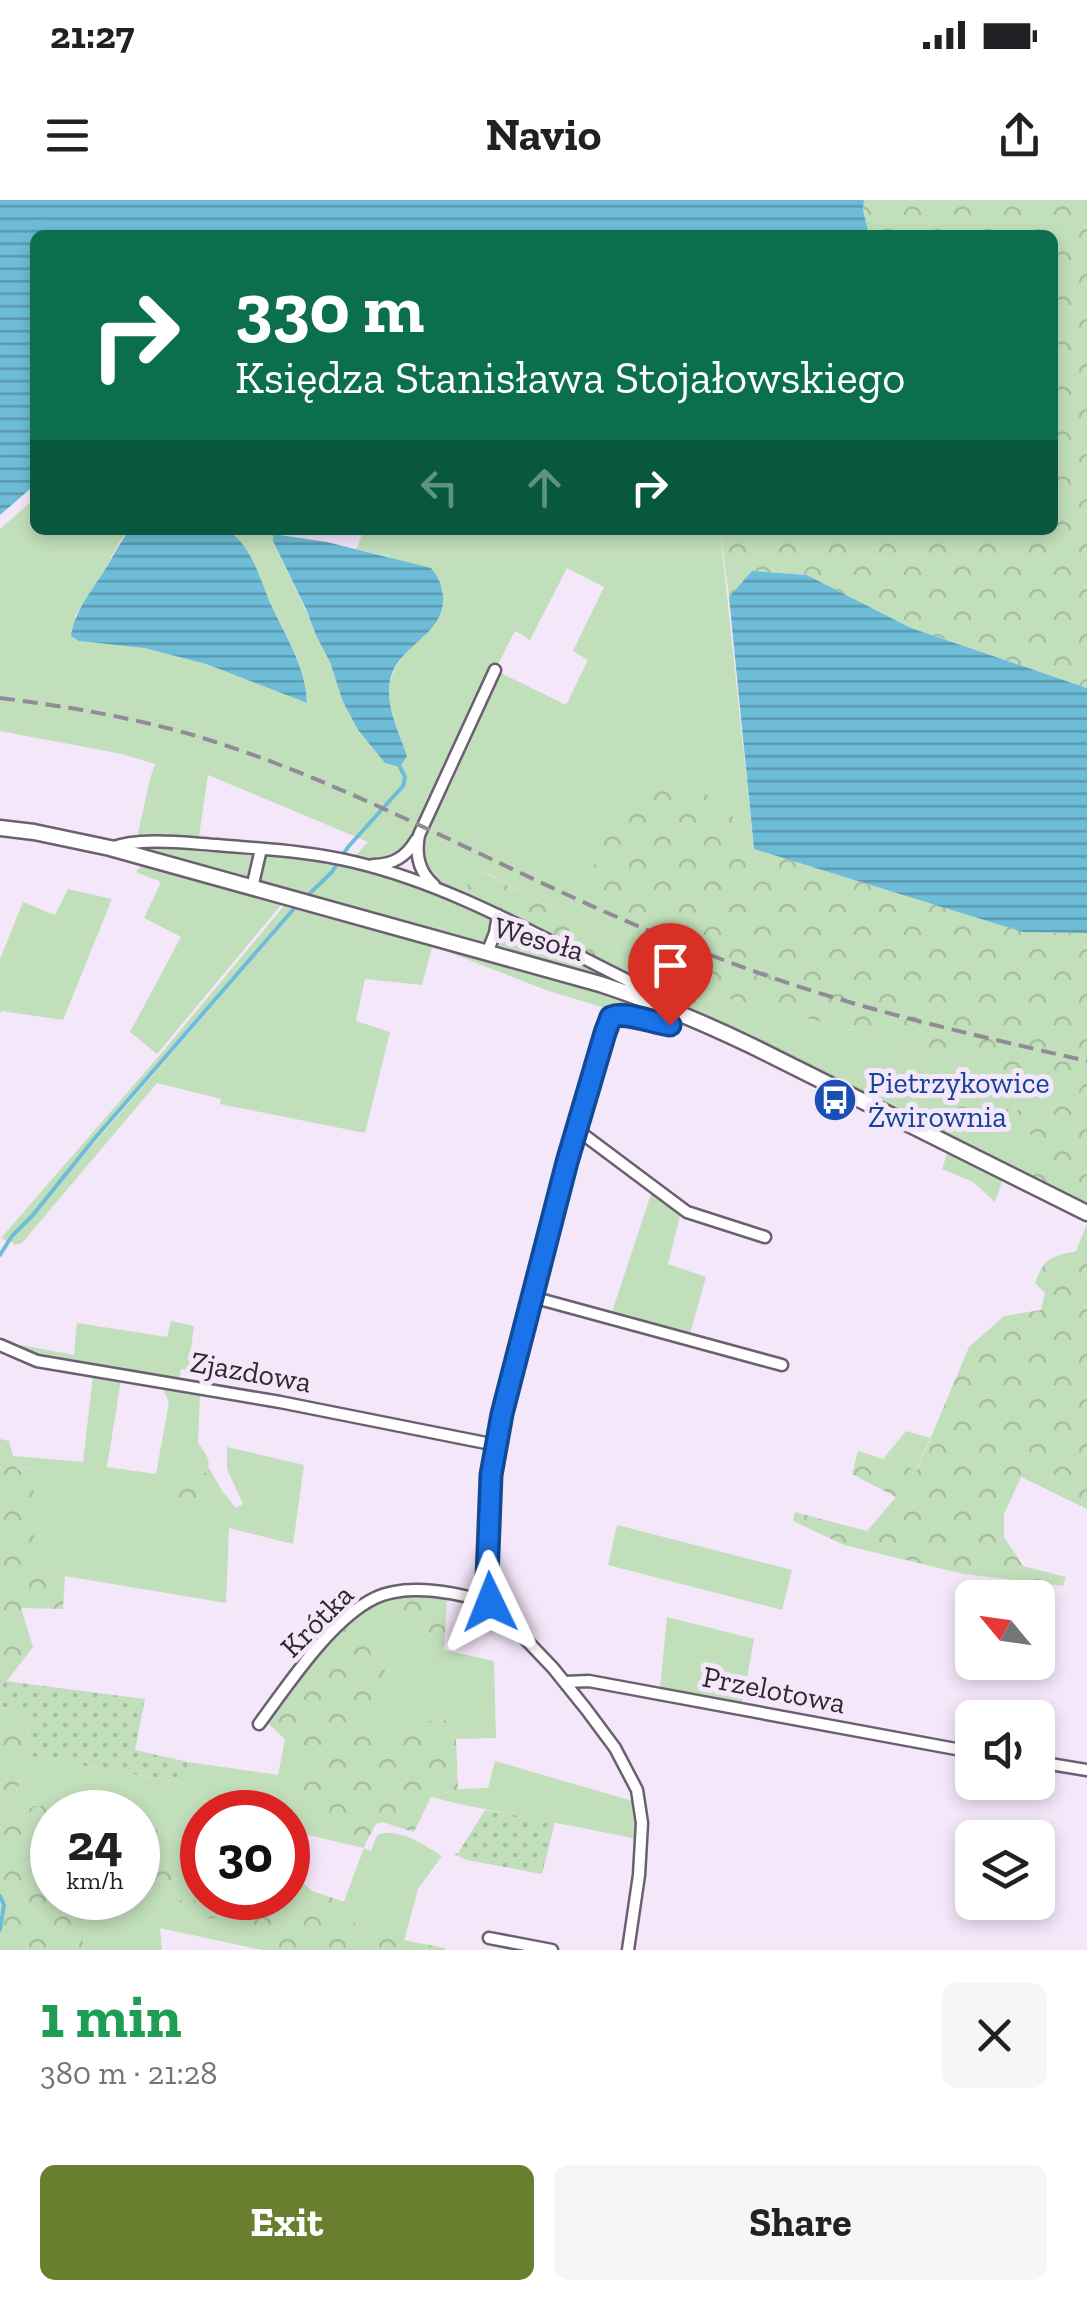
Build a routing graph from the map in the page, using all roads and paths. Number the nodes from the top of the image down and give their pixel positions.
1 (494, 670) dead end
2 (0, 828) edge
3 (419, 835) junction
4 (110, 848) junction
5 (261, 849) junction
6 (364, 865) junction
7 (252, 888) junction
8 (438, 889) junction
9 (498, 914) junction
10 (487, 953) junction
11 (644, 999) junction
12 (678, 1012) junction
13 (576, 1130) junction
14 (1087, 1214) edge
15 (765, 1237) dead end
16 (532, 1297) junction
17 (0, 1345) edge
18 (782, 1365) dead end
19 (496, 1445) junction
20 (490, 1602) junction
21 (565, 1682) junction
22 (259, 1724) dead end
23 (955, 1749) edge
24 (1055, 1765) edge
25 (1087, 1770) edge
26 (489, 1938) dead end
27 (552, 1950) edge
28 (628, 1950) edge

1 - 3 street
2 - 4 main road, Wesoła
3 - 6 street
3 - 8 street
4 - 5 street
4 - 7 main road, Wesoła
5 - 6 street
5 - 7 street
6 - 8 street
7 - 10 main road, Wesoła
8 - 9 street
9 - 10 street
9 - 11 street
10 - 11 main road, Wesoła
11 - 12 main road, Wesoła
12 - 13 street
12 - 14 main road, Wesoła
13 - 15 street
13 - 16 street
16 - 18 street
16 - 19 street
17 - 19 street, Zjazdowa
19 - 20 street
20 - 21 street
20 - 22 street, Krótka
21 - 23 street, Przelotowa
21 - 28 street
24 - 25 street
26 - 27 street

